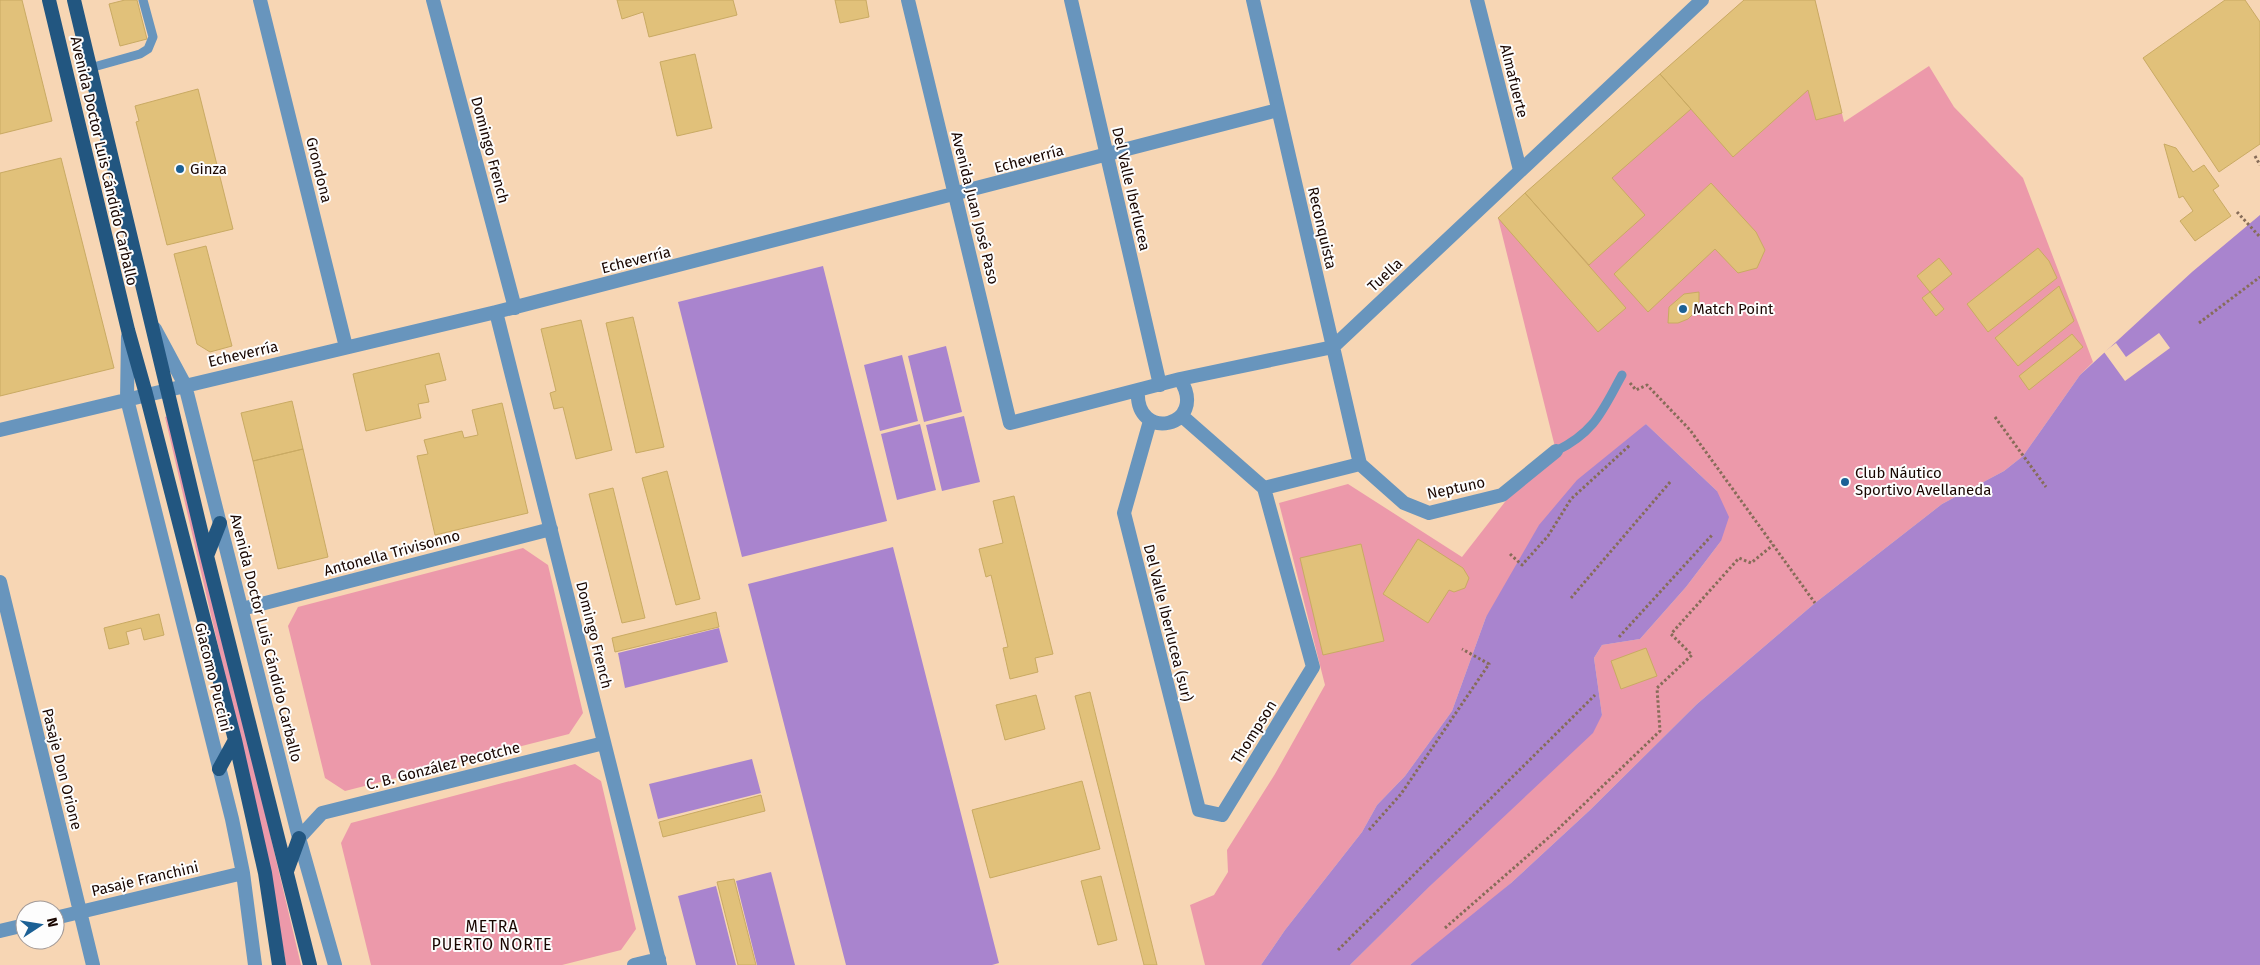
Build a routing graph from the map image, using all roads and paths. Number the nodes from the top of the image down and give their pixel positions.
1 (49, 0) edge
2 (74, 0) edge
3 (144, 0) edge
4 (260, 0) edge
5 (433, 0) edge
6 (908, 0) edge
7 (1071, 0) edge
8 (1253, 0) edge
9 (1477, 0) edge
10 (1702, 0) edge
11 (90, 68) junction
12 (1278, 110) junction
13 (1107, 155) junction
14 (2255, 156) dead end
15 (2260, 165) edge
16 (1520, 170) junction
17 (956, 195) junction
18 (2237, 212) dead end
19 (2260, 237) edge
20 (2260, 277) edge
21 (515, 308) junction
22 (496, 312) junction
23 (2199, 323) dead end
24 (152, 324) junction
25 (128, 330) junction
26 (346, 347) junction
27 (1333, 347) junction
28 (1622, 375) joint
29 (1180, 379) junction
30 (185, 384) junction
31 (1160, 385) junction
32 (167, 389) junction
33 (1138, 390) junction
34 (146, 394) junction
35 (127, 399) junction
36 (1182, 416) junction
37 (1995, 417) dead end
38 (1150, 421) junction
39 (0, 430) edge
40 (1630, 445) dead end
41 (1556, 451) joint
42 (1360, 464) junction
43 (1671, 481) dead end
44 (2046, 487) dead end
45 (1264, 488) junction
46 (220, 523) junction
47 (550, 528) junction
48 (1713, 534) dead end
49 (1773, 545) junction
50 (1510, 554) dead end
51 (207, 556) junction
52 (0, 582) edge
53 (1571, 598) dead end
54 (1816, 603) dead end
55 (242, 609) junction
56 (1619, 637) dead end
57 (1462, 650) dead end
58 (1595, 694) dead end
59 (234, 740) junction
60 (604, 743) junction
61 (219, 769) junction
62 (1222, 815) joint
63 (1369, 830) dead end
64 (299, 838) junction
65 (287, 871) junction
66 (243, 873) junction
67 (80, 912) junction
68 (65, 916) edge
69 (15, 927) edge
70 (1445, 928) dead end
71 (0, 931) edge
72 (1338, 950) dead end
73 (659, 962) edge
74 (93, 965) edge
75 (255, 965) edge
76 (279, 965) edge
77 (310, 965) edge
78 (336, 965) edge
79 (634, 965) edge

1 - 25 main road, Avenida Doctor Luis Cándido Carballo
2 - 11 main road, Avenida Doctor Luis Cándido Carballo
3 - 11 lane
4 - 26 street, Grondona
5 - 21 street, Domingo French
6 - 17 street, Avenida Juan José Paso
7 - 13 street, Del Valle Iberlucea
8 - 12 street, Reconquista
9 - 16 street, Almafuerte
10 - 16 street, Tuella
11 - 24 main road, Avenida Doctor Luis Cándido Carballo
12 - 13 street, Echeverría
12 - 27 street, Reconquista
13 - 17 street, Echeverría
13 - 31 street, Del Valle Iberlucea
14 - 15 path
16 - 27 street, Tuella
17 - 21 street, Echeverría
17 - 33 street, Avenida Juan José Paso
18 - 19 path
20 - 23 path
21 - 22 street, Echeverría
22 - 26 street, Echeverría
22 - 47 street, Domingo French
24 - 30 street, Avenida Doctor Luis Cándido Carballo
24 - 32 main road, Avenida Doctor Luis Cándido Carballo
25 - 34 main road, Avenida Doctor Luis Cándido Carballo
25 - 35 street, Avenida Doctor Luis Cándido Carballo
26 - 30 street, Echeverría
27 - 29 street
27 - 42 street, Reconquista
28 - 41 lane, Neptuno
28 - 49 path
29 - 31 street
29 - 36 street
30 - 32 street, Echeverría
30 - 46 street, Avenida Doctor Luis Cándido Carballo
31 - 33 street
32 - 34 street, Echeverría
32 - 51 main road, Avenida Doctor Luis Cándido Carballo
33 - 38 street
34 - 35 street, Echeverría
34 - 59 main road, Avenida Doctor Luis Cándido Carballo
35 - 39 street, Echeverría
35 - 61 street, Giacomo Puccini
36 - 38 street
36 - 45 street
37 - 44 path
38 - 62 street, Del Valle Iberlucea (sur)
40 - 50 path
41 - 42 street, Neptuno
42 - 45 street
43 - 53 path
45 - 62 street, Thompson
46 - 51 main road
46 - 55 street, Avenida Doctor Luis Cándido Carballo
47 - 55 street, Antonella Trivisonno
47 - 60 street, Domingo French
48 - 56 path
49 - 54 path
49 - 70 path
51 - 65 main road, Avenida Doctor Luis Cándido Carballo
52 - 67 street, Pasaje Don Orione
55 - 64 street, Avenida Doctor Luis Cándido Carballo
57 - 63 path
58 - 72 path
59 - 61 main road
59 - 76 main road, Avenida Doctor Luis Cándido Carballo
60 - 64 street, C. B. González Pecotche
60 - 73 street, Domingo French
61 - 66 street, Giacomo Puccini
64 - 65 main road
64 - 78 street, Avenida Doctor Luis Cándido Carballo
65 - 77 main road, Avenida Doctor Luis Cándido Carballo
66 - 67 street, Pasaje Franchini
66 - 75 street, Giacomo Puccini
67 - 68 street, Pasaje Franchini
67 - 74 street, Pasaje Don Orione
69 - 71 street
73 - 79 street

